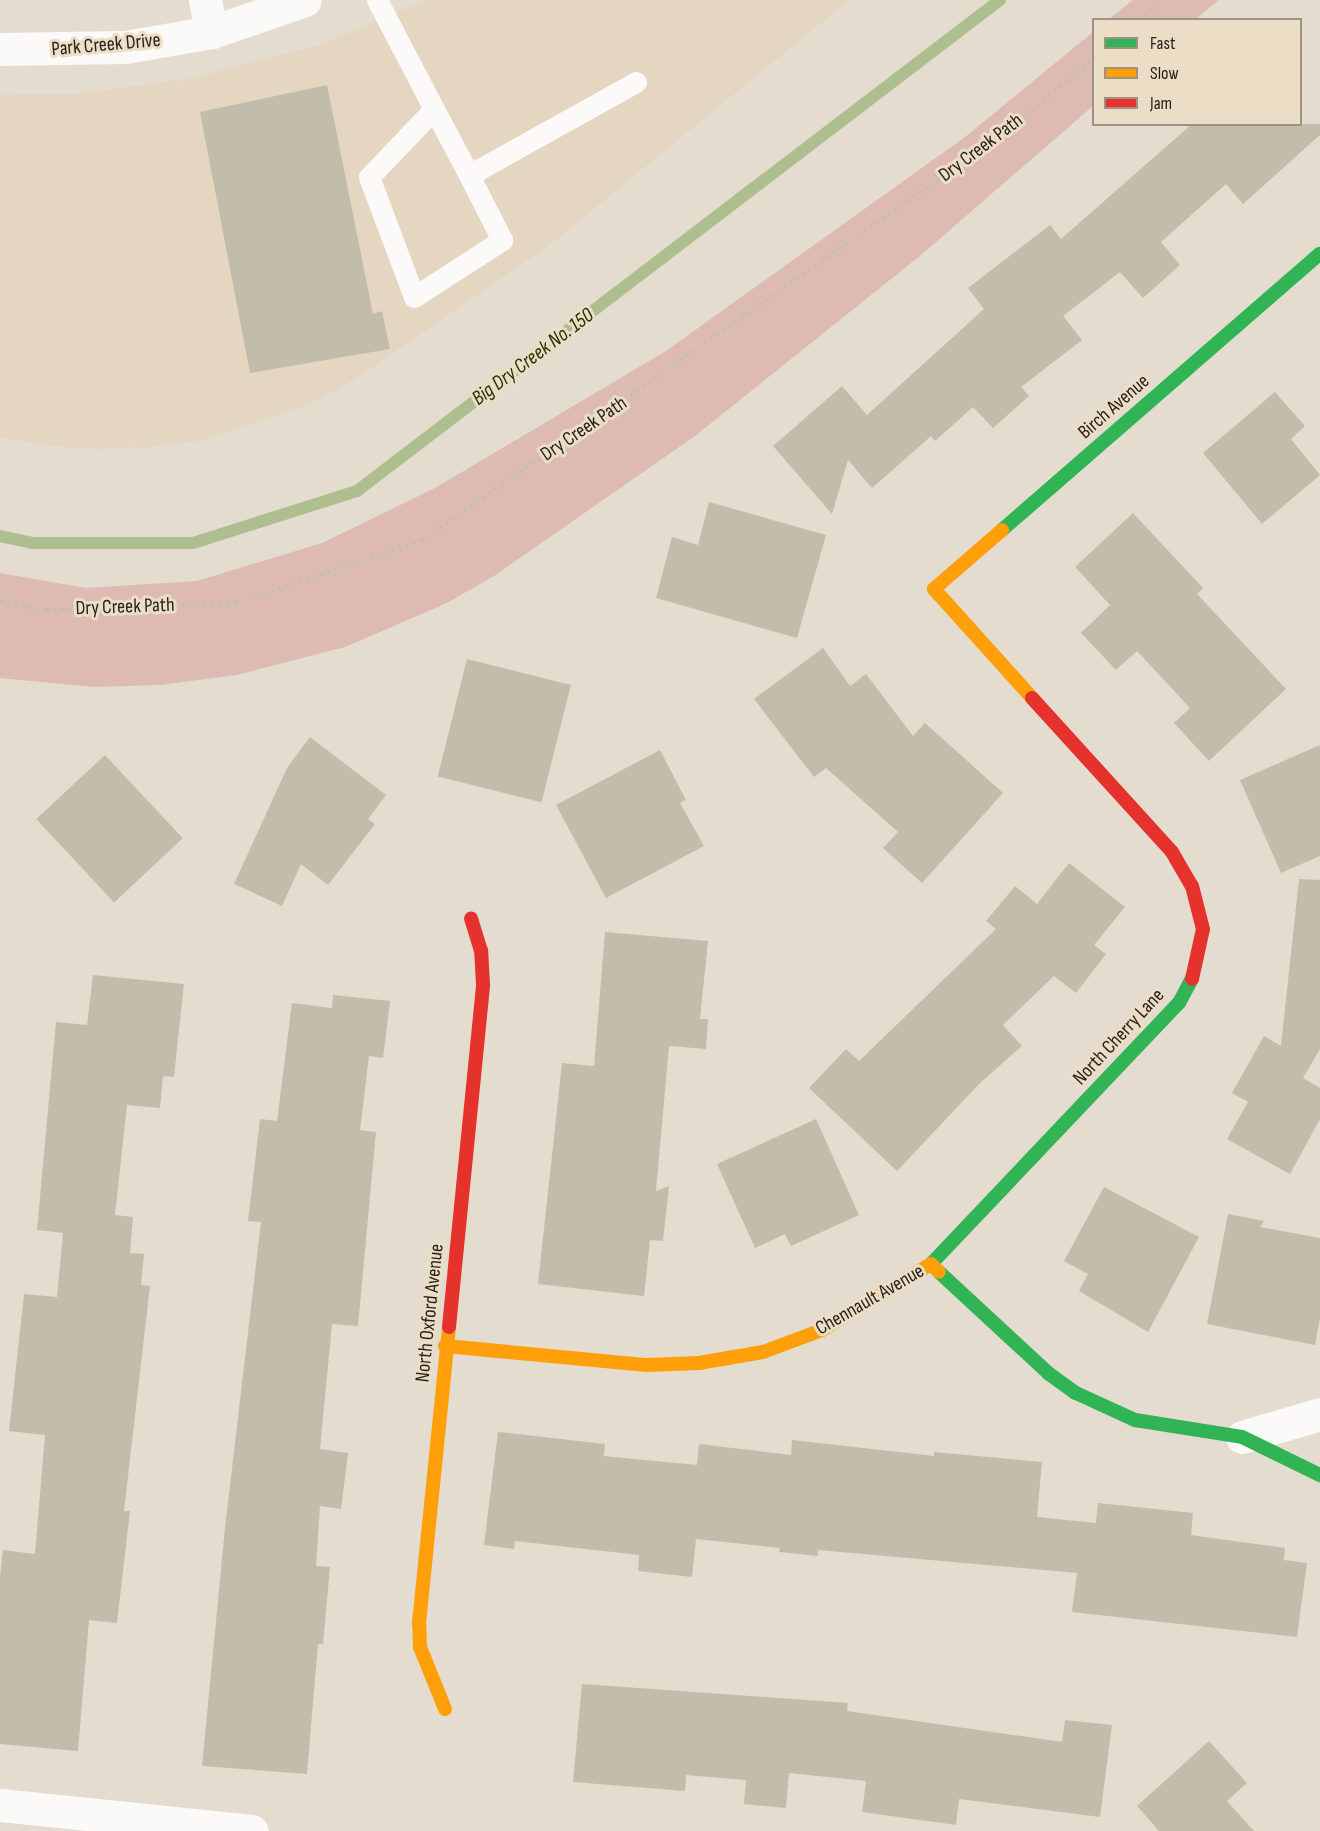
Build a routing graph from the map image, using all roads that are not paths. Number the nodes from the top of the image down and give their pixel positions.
1 (205, 0) edge
2 (305, 0) edge
3 (377, 0) edge
4 (212, 32) junction
5 (0, 49) edge
6 (636, 82) dead end
7 (434, 109) junction
8 (469, 176) junction
9 (1319, 256) edge
10 (934, 590) joint
11 (471, 919) dead end
12 (931, 1264) junction
13 (445, 1346) junction
14 (1320, 1414) edge
15 (1242, 1437) junction
16 (1320, 1475) edge
17 (445, 1709) dead end
18 (0, 1805) edge
19 (252, 1831) edge

1 - 4 street
2 - 4 street, Park Creek Drive
3 - 7 lane
4 - 5 street, Park Creek Drive
6 - 8 lane
7 - 8 lane
7 - 8 lane
9 - 10 street, Birch Avenue
10 - 12 street, North Cherry Lane
11 - 13 street, North Oxford Avenue
12 - 13 street, Chennault Avenue
12 - 15 street, Chennault Avenue
13 - 17 street, North Oxford Avenue
14 - 15 street, Chennault Avenue
15 - 16 street, Chennault Avenue
18 - 19 street

